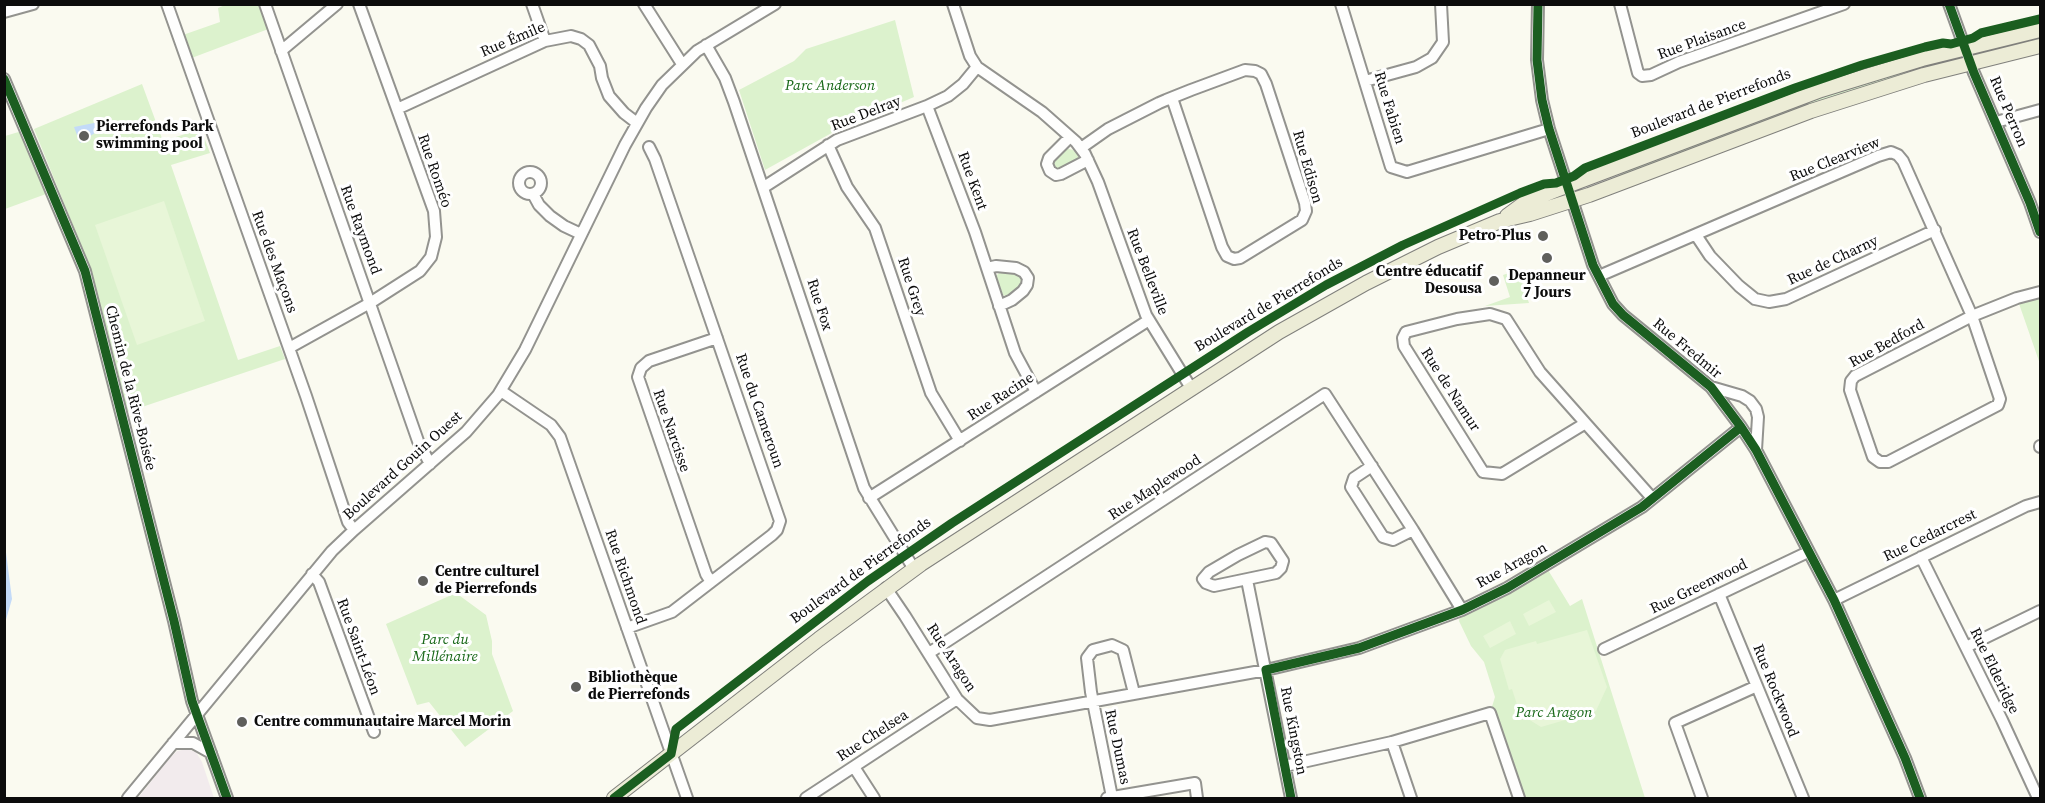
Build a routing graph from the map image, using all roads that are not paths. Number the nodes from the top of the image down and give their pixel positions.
1 (33, 4) edge
2 (166, 4) edge
3 (265, 4) edge
4 (337, 4) edge
5 (359, 4) edge
6 (532, 4) edge
7 (644, 4) edge
8 (775, 4) edge
9 (953, 4) edge
10 (1341, 4) edge
11 (1441, 4) edge
12 (1538, 4) edge
13 (1620, 4) edge
14 (1844, 4) edge
15 (1949, 4) edge
16 (4, 12) edge
17 (2040, 30) edge
18 (545, 41) junction
19 (706, 45) junction
20 (2040, 46) edge
21 (1965, 48) junction
22 (281, 51) junction
23 (1970, 63) junction
24 (682, 64) junction
25 (976, 67) junction
26 (4, 79) edge
27 (1365, 81) junction
28 (1172, 98) junction
29 (927, 106) junction
30 (397, 109) junction
31 (2040, 110) edge
32 (1996, 122) junction
33 (638, 123) junction
34 (1549, 129) junction
35 (1070, 137) junction
36 (828, 145) junction
37 (649, 147) dead end
38 (1081, 148) junction
39 (1088, 160) junction
40 (764, 187) junction
41 (1570, 193) junction
42 (533, 194) dead end
43 (2035, 202) edge
44 (1935, 230) junction
45 (2040, 231) edge
46 (581, 234) junction
47 (1696, 235) junction
48 (987, 267) junction
49 (1599, 276) junction
50 (2040, 292) edge
51 (370, 303) junction
52 (999, 306) junction
53 (1972, 316) junction
54 (1149, 320) junction
55 (717, 338) junction
56 (289, 348) junction
57 (1711, 387) junction
58 (1191, 388) junction
59 (501, 391) junction
60 (1036, 393) junction
61 (1998, 405) joint
62 (1584, 424) junction
63 (1742, 427) junction
64 (960, 441) junction
65 (1756, 450) junction
66 (430, 464) junction
67 (1372, 466) junction
68 (869, 498) junction
69 (1652, 498) junction
70 (2040, 502) edge
71 (354, 530) junction
72 (1413, 530) junction
73 (1808, 552) junction
74 (1921, 557) junction
75 (914, 569) junction
76 (312, 574) junction
77 (1247, 580) junction
78 (711, 582) junction
79 (886, 588) junction
80 (1719, 594) junction
81 (1834, 600) junction
82 (1462, 610) junction
83 (2040, 611) edge
84 (627, 628) junction
85 (1966, 647) junction
86 (1604, 649) dead end
87 (929, 653) junction
88 (1266, 670) junction
89 (1757, 686) junction
90 (1134, 693) junction
91 (957, 699) junction
92 (1093, 703) junction
93 (197, 714) junction
94 (374, 732) dead end
95 (1392, 742) junction
96 (173, 743) junction
97 (211, 753) junction
98 (671, 754) junction
99 (1285, 766) junction
100 (854, 767) junction
101 (1135, 795) edge
102 (128, 798) edge
103 (227, 798) edge
104 (614, 798) edge
105 (687, 798) edge
106 (806, 798) edge
107 (874, 798) edge
108 (1110, 798) edge
109 (1197, 798) edge
110 (1291, 798) edge
111 (1411, 798) edge
112 (1519, 798) edge
113 (1702, 798) edge
114 (1803, 798) edge
115 (1920, 798) edge
116 (2038, 798) edge

1 - 16 street
2 - 56 street, Rue des Maçons
3 - 22 street, Rue Raymond
4 - 22 street
5 - 30 street, Rue Roméo
6 - 18 street
7 - 24 street
8 - 19 street, Boulevard Gouin Ouest
9 - 25 street
10 - 27 street, Rue Fabien
11 - 27 street
12 - 34 street, Rue Fredmir
13 - 14 street, Rue Plaisance
15 - 21 street, Rue Perron
17 - 21 main road, Boulevard de Pierrefonds
18 - 30 street, Rue Émile
18 - 33 street, Rue Émile
19 - 24 street, Boulevard Gouin Ouest
19 - 40 street, Rue Fox
20 - 23 main road, Boulevard de Pierrefonds
21 - 23 street, Rue Perron
21 - 41 main road, Boulevard de Pierrefonds
22 - 51 street, Rue Raymond
23 - 32 street, Rue Perron
23 - 41 main road, Boulevard de Pierrefonds
24 - 33 street, Boulevard Gouin Ouest
25 - 29 street, Rue Delray
25 - 35 street, Rue Belleville
26 - 93 street, Chemin de la Rive-Boisée
27 - 34 street, Rue Fabien
28 - 28 street, Rue Edison
28 - 38 street, Rue Edison
29 - 36 street, Rue Delray
29 - 48 street, Rue Kent
30 - 51 street, Rue Roméo
31 - 32 street
32 - 43 street, Rue Perron
33 - 46 street, Boulevard Gouin Ouest
34 - 41 street, Rue Fredmir
35 - 38 street, Rue Belleville
35 - 39 street
36 - 40 street, Rue Delray
36 - 64 street, Rue Grey
37 - 55 street, Rue du Cameroun
38 - 39 street, Rue Belleville
39 - 54 street, Rue Belleville
40 - 68 street, Rue Fox
41 - 49 street, Rue Fredmir
41 - 58 main road, Boulevard de Pierrefonds
42 - 46 street
43 - 45 street, Rue Perron
44 - 47 street, Rue de Charny
44 - 47 street, Rue Clearview
44 - 53 street, Rue Clearview
46 - 59 street, Boulevard Gouin Ouest
47 - 49 street, Rue Clearview
48 - 52 street, Rue Kent
48 - 52 street
49 - 57 street, Rue Fredmir
50 - 53 street, Rue Bedford
51 - 56 street, Rue Roméo
51 - 66 street, Rue Raymond
52 - 60 street, Rue Kent
53 - 61 street, Rue Clearview
53 - 61 street, Rue Bedford
54 - 58 street, Rue Belleville
54 - 60 street, Rue Racine
55 - 78 street, Rue du Cameroun
55 - 78 street, Rue Narcisse
56 - 71 street, Rue des Maçons
57 - 63 street, Rue Fredmir
57 - 65 street, Rue Fredmir
58 - 75 main road, Boulevard de Pierrefonds
59 - 66 street, Boulevard Gouin Ouest
59 - 84 street, Rue Richmond
60 - 64 street, Rue Racine
62 - 62 street, Rue de Namur
62 - 69 street, Rue de Namur
63 - 65 street, Rue Fredmir
63 - 69 street, Rue Aragon
64 - 68 street, Rue Racine
65 - 73 street, Rue Fredmir
66 - 71 street, Boulevard Gouin Ouest
67 - 72 street, Rue Maplewood
67 - 72 street
67 - 87 street, Rue Maplewood
68 - 75 street, Rue Fox
69 - 82 street, Rue Aragon
70 - 74 street, Rue Cedarcrest
71 - 76 street, Boulevard Gouin Ouest
72 - 82 street, Rue Maplewood
73 - 80 street, Rue Greenwood
73 - 81 street, Rue Fredmir
74 - 81 street, Rue Cedarcrest
74 - 85 street, Rue Elderidge
75 - 79 main road, Boulevard de Pierrefonds
76 - 93 street, Boulevard Gouin Ouest
76 - 94 street, Rue Saint-Léon
77 - 77 street
77 - 88 street, Rue Kingston
78 - 84 street, Rue du Cameroun
79 - 87 street, Rue Aragon
79 - 98 main road, Boulevard de Pierrefonds
80 - 86 street, Rue Greenwood
80 - 89 street, Rue Rockwood
81 - 115 street, Rue Fredmir
82 - 88 street, Rue Aragon
83 - 85 street
84 - 98 street, Rue Richmond
85 - 116 street, Rue Elderidge
87 - 91 street, Rue Aragon
88 - 90 street, Rue Aragon
88 - 99 street, Rue Kingston
89 - 113 street
89 - 114 street, Rue Rockwood
90 - 92 street, Rue Aragon
90 - 92 street
91 - 92 street, Rue Aragon
91 - 100 street, Rue Chelsea
92 - 108 street, Rue Dumas
93 - 96 street, Boulevard Gouin Ouest
93 - 97 street, Chemin de la Rive-Boisée
95 - 99 street
95 - 111 street
95 - 112 street
96 - 97 street
96 - 102 street, Boulevard Gouin Ouest
97 - 103 street, Chemin de la Rive-Boisée
98 - 104 main road, Boulevard de Pierrefonds
98 - 105 street, Rue Richmond
99 - 110 street, Rue Kingston
100 - 106 street, Rue Chelsea
100 - 107 street
101 - 108 street, Rue Dumas
101 - 109 street, Rue Dumas

